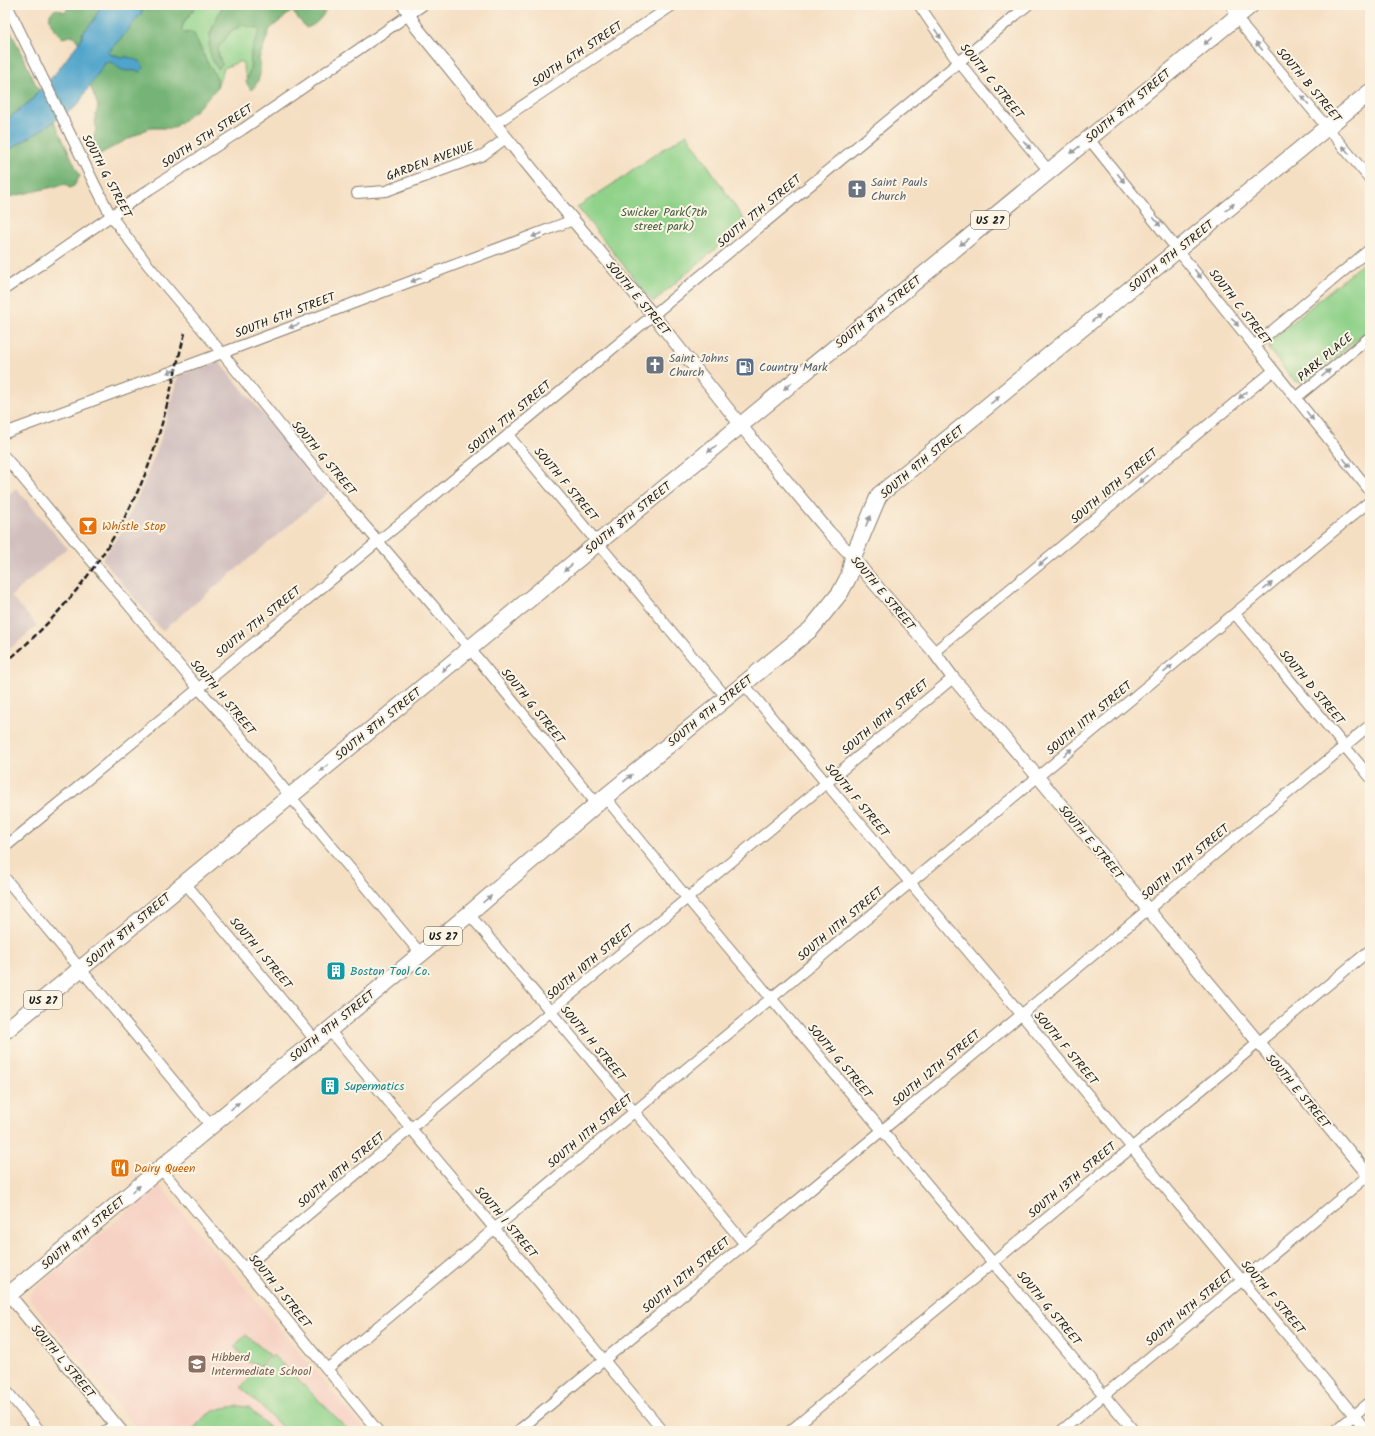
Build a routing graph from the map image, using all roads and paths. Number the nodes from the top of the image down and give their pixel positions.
1 (7, 5) edge
2 (423, 5) edge
3 (673, 5) edge
4 (919, 5) edge
5 (1028, 5) edge
6 (1251, 5) edge
7 (406, 10) edge
8 (1234, 10) edge
9 (959, 62) junction
10 (1370, 92) edge
11 (495, 124) junction
12 (1327, 127) junction
13 (506, 138) junction
14 (1089, 139) junction
15 (1049, 171) junction
16 (1370, 179) edge
17 (356, 192) dead end
18 (111, 216) junction
19 (574, 220) junction
20 (1370, 249) edge
21 (1179, 250) junction
22 (5, 289) edge
23 (653, 315) junction
24 (1370, 337) edge
25 (1254, 346) junction
26 (222, 353) junction
27 (1273, 371) junction
28 (1296, 398) junction
29 (742, 424) junction
30 (5, 433) edge
31 (508, 435) junction
32 (5, 457) edge
33 (1370, 491) edge
34 (1370, 501) edge
35 (378, 542) junction
36 (598, 542) junction
37 (853, 557) junction
38 (1234, 614) junction
39 (470, 649) junction
40 (934, 652) junction
41 (953, 678) junction
42 (743, 683) junction
43 (198, 688) junction
44 (726, 697) junction
45 (1370, 725) edge
46 (1344, 746) junction
47 (1038, 777) junction
48 (1370, 777) edge
49 (826, 783) junction
50 (289, 796) junction
51 (601, 800) junction
52 (5, 847) edge
53 (5, 878) edge
54 (185, 883) junction
55 (910, 883) junction
56 (688, 898) junction
57 (1148, 910) junction
58 (469, 914) junction
59 (1370, 950) edge
60 (421, 954) junction
61 (81, 969) junction
62 (771, 998) junction
63 (550, 1012) junction
64 (1021, 1014) junction
65 (329, 1030) junction
66 (5, 1031) edge
67 (316, 1041) junction
68 (1258, 1042) junction
69 (634, 1112) junction
70 (211, 1126) junction
71 (411, 1129) junction
72 (881, 1131) junction
73 (1131, 1148) junction
74 (161, 1169) junction
75 (1369, 1175) edge
76 (495, 1229) junction
77 (744, 1244) junction
78 (993, 1263) junction
79 (244, 1268) junction
80 (1242, 1281) junction
81 (6, 1294) edge
82 (604, 1361) junction
83 (327, 1369) junction
84 (5, 1389) edge
85 (1104, 1395) junction
86 (1370, 1402) edge
87 (1354, 1415) junction
88 (114, 1429) edge
89 (520, 1430) edge
90 (40, 1431) edge
91 (378, 1431) edge
92 (663, 1431) edge
93 (790, 1431) edge
94 (1061, 1431) edge
95 (1134, 1431) edge
96 (1335, 1431) edge
97 (1367, 1431) edge

1 - 18 street, SOUTH G STREET
2 - 7 street, SOUTH 5TH STREET
3 - 11 street, SOUTH 6TH STREET
4 -> 9 street, SOUTH C STREET
5 - 9 street, SOUTH 7TH STREET
6 - 8 highway, SOUTH 8TH STREET / US 27
7 - 11 street, SOUTH E STREET
7 - 18 street, SOUTH 5TH STREET
12 -> 8 street, SOUTH B STREET
8 -> 14 highway, SOUTH 8TH STREET / US 27
9 -> 15 street, SOUTH C STREET
9 - 23 street, SOUTH 7TH STREET
10 - 12 highway, SOUTH 9TH STREET / US 27
11 - 13 street, SOUTH E STREET
16 -> 12 street, SOUTH B STREET
21 -> 12 highway, SOUTH 9TH STREET / US 27
13 - 17 street, GARDEN AVENUE
13 - 19 street, SOUTH E STREET
14 -> 15 highway, SOUTH 8TH STREET / US 27
14 -> 21 street, SOUTH C STREET
15 -> 29 highway, SOUTH 8TH STREET / US 27
18 - 22 street, SOUTH 5TH STREET
18 - 26 street, SOUTH G STREET
19 - 23 street, SOUTH E STREET
19 -> 26 street, SOUTH 6TH STREET
20 - 25 street
21 -> 25 street, SOUTH C STREET
37 -> 21 highway, SOUTH 9TH STREET / US 27
23 - 29 street, SOUTH E STREET
23 - 31 street, SOUTH 7TH STREET
28 -> 24 street, PARK PLACE
25 - 27 street, SOUTH C STREET
26 -> 30 street, SOUTH 6TH STREET
26 - 35 street, SOUTH G STREET
27 - 28 street, SOUTH C STREET
27 -> 40 street, SOUTH 10TH STREET
28 -> 33 street, SOUTH C STREET
29 -> 36 highway, SOUTH 8TH STREET / US 27
29 - 37 street, SOUTH E STREET
31 - 35 street, SOUTH 7TH STREET
31 - 36 street, SOUTH F STREET
32 - 43 street, SOUTH H STREET
38 -> 34 street, SOUTH 11TH STREET
35 - 39 street, SOUTH G STREET
35 - 43 street, SOUTH 7TH STREET
36 -> 39 highway, SOUTH 8TH STREET / US 27
36 - 44 street, SOUTH F STREET
37 - 40 street, SOUTH E STREET
37 - 42 highway, SOUTH 9TH STREET / US 27
38 - 46 street, SOUTH D STREET
47 -> 38 street, SOUTH 11TH STREET
39 -> 50 highway, SOUTH 8TH STREET / US 27
39 - 51 street, SOUTH G STREET
40 - 41 street, SOUTH E STREET
41 - 47 street, SOUTH E STREET
41 - 49 street, SOUTH 10TH STREET
42 - 44 highway, SOUTH 9TH STREET / US 27
42 - 49 street, SOUTH F STREET
43 - 50 street, SOUTH H STREET
43 - 52 street, SOUTH 7TH STREET
51 -> 44 highway, SOUTH 9TH STREET / US 27
45 - 46 street, SOUTH 12TH STREET
46 - 48 street, SOUTH D STREET
46 - 57 street, SOUTH 12TH STREET
47 - 55 street, SOUTH 11TH STREET
47 - 57 street, SOUTH E STREET
49 - 55 street, SOUTH F STREET
49 - 56 street, SOUTH 10TH STREET
50 - 54 highway, SOUTH 8TH STREET / US 27
50 - 60 street, SOUTH H STREET
51 - 56 street, SOUTH G STREET
58 -> 51 highway, SOUTH 9TH STREET / US 27
53 - 61 street
54 - 61 highway, SOUTH 8TH STREET / US 27
54 - 67 street, SOUTH I STREET
55 - 62 street, SOUTH 11TH STREET
55 - 64 street, SOUTH F STREET
56 - 62 street, SOUTH G STREET
56 - 63 street, SOUTH 10TH STREET
57 - 64 street, SOUTH 12TH STREET
57 - 68 street, SOUTH E STREET
58 - 60 highway, SOUTH 9TH STREET / US 27
58 - 63 street, SOUTH H STREET
59 - 68 street, SOUTH 13TH STREET
60 - 65 highway, SOUTH 9TH STREET / US 27
61 - 66 highway, SOUTH 8TH STREET / US 27
61 - 70 street
62 - 69 street, SOUTH 11TH STREET
62 - 72 street, SOUTH G STREET
63 - 69 street, SOUTH H STREET
63 - 71 street, SOUTH 10TH STREET
64 - 72 street, SOUTH 12TH STREET
64 - 73 street, SOUTH F STREET
65 - 67 highway, SOUTH 9TH STREET / US 27
65 - 71 street, SOUTH I STREET
70 -> 67 highway, SOUTH 9TH STREET / US 27
68 - 73 street, SOUTH 13TH STREET
68 - 75 street, SOUTH E STREET
69 - 76 street, SOUTH 11TH STREET
69 - 77 street, SOUTH H STREET
70 - 74 highway, SOUTH 9TH STREET / US 27
71 - 76 street, SOUTH I STREET
71 - 79 street, SOUTH 10TH STREET
72 - 77 street, SOUTH 12TH STREET
72 - 78 street, SOUTH G STREET
73 - 78 street, SOUTH 13TH STREET
73 - 80 street, SOUTH F STREET
74 - 79 street, SOUTH J STREET
81 -> 74 highway, SOUTH 9TH STREET / US 27
75 - 80 street, SOUTH 14TH STREET
76 - 82 street, SOUTH I STREET
76 - 83 street, SOUTH 11TH STREET
77 - 82 street, SOUTH 12TH STREET
78 - 85 street, SOUTH G STREET
78 - 93 street, SOUTH 13TH STREET
79 - 83 street, SOUTH J STREET
80 - 85 street, SOUTH 14TH STREET
80 - 87 street, SOUTH F STREET
81 - 88 street, SOUTH L STREET
82 - 89 street, SOUTH 12TH STREET
82 - 92 street, SOUTH I STREET
83 - 91 street, SOUTH J STREET
84 - 90 street
85 - 94 street, SOUTH 14TH STREET
85 - 95 street, SOUTH G STREET
86 - 87 street
87 - 96 street
87 - 97 street, SOUTH F STREET

